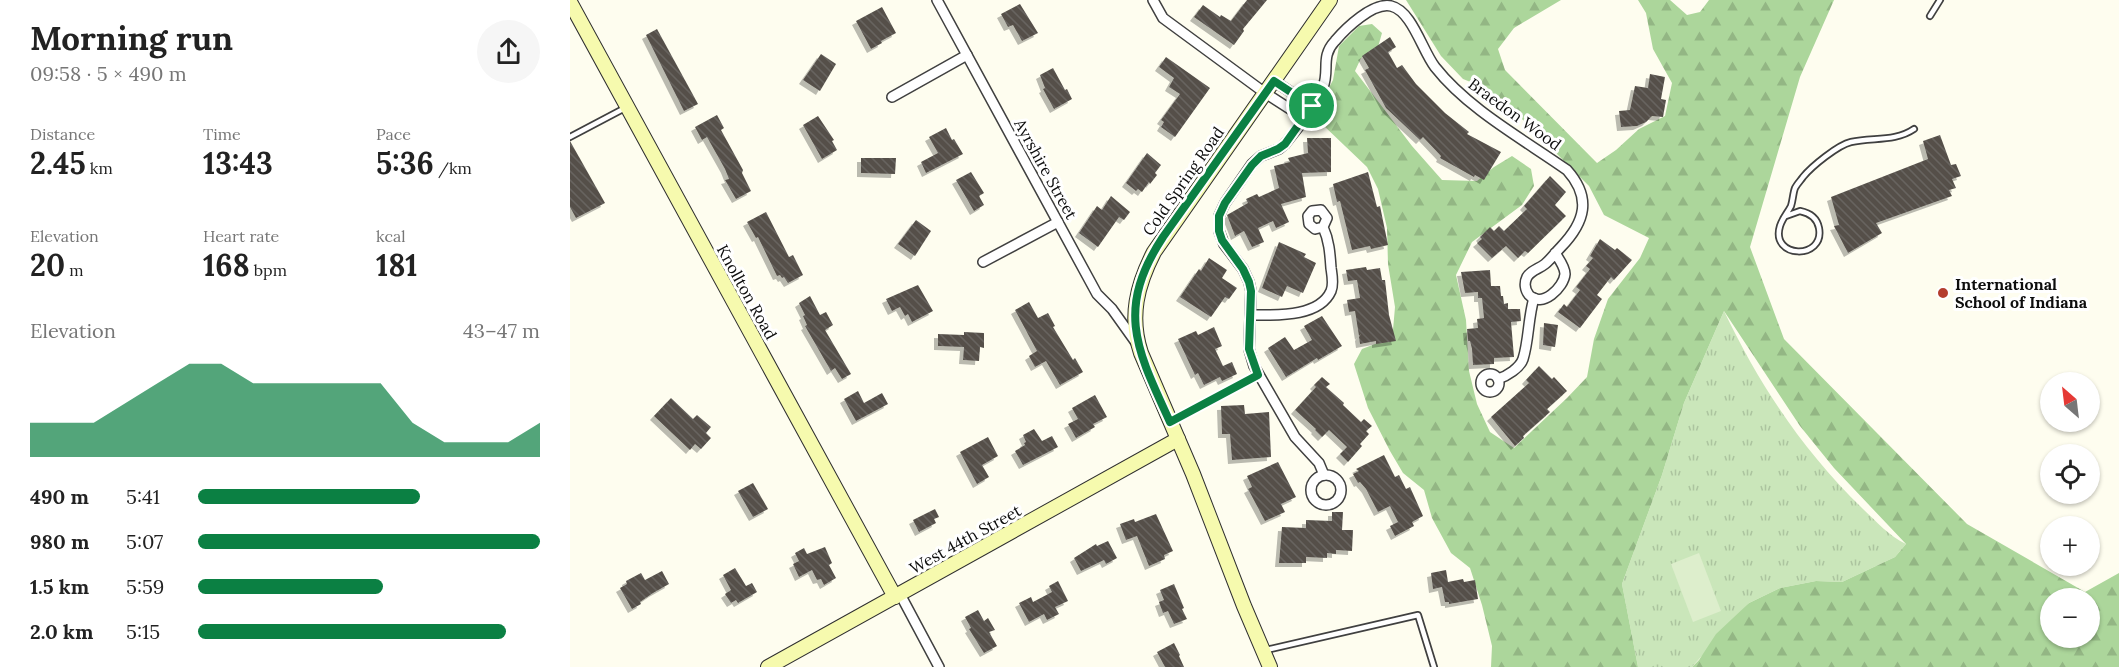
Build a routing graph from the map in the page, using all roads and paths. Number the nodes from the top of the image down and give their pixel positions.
1 (937, 0) edge
2 (1154, 0) edge
3 (1330, 0) edge
4 (1940, 0) edge
5 (570, 2) edge
6 (1930, 16) dead end
7 (967, 55) junction
8 (1269, 87) junction
9 (892, 97) dead end
10 (1312, 106) junction
11 (627, 107) junction
12 (1304, 118) junction
13 (1914, 129) dead end
14 (570, 137) edge
15 (1793, 201) junction
16 (1800, 211) junction
17 (1786, 216) junction
18 (1058, 222) junction
19 (1323, 227) dead end
20 (1555, 253) junction
21 (983, 262) dead end
22 (1534, 298) junction
23 (1250, 315) junction
24 (1138, 345) junction
25 (1258, 375) junction
26 (1498, 379) dead end
27 (1170, 422) junction
28 (1178, 439) junction
29 (1324, 475) dead end
30 (897, 596) junction
31 (1263, 650) junction
32 (768, 667) edge
33 (939, 667) edge
34 (1270, 667) edge
35 (1434, 667) edge

1 - 7 street, Ayrshire Street
2 - 8 street
3 - 8 street, Cold Spring Road
4 - 6 lane
5 - 11 street, Knollton Road
7 - 9 street
7 - 18 street, Ayrshire Street
8 - 10 street
8 - 12 street
8 - 24 street, Cold Spring Road
10 - 12 street, Braedon Wood
10 - 20 street, Braedon Wood
11 - 14 lane
11 - 30 street, Knollton Road
12 - 23 street, Braedon Wood
13 - 15 lane
15 - 16 lane
15 - 17 lane
16 - 17 lane
16 - 17 lane
18 - 21 street
18 - 24 street, Ayrshire Street
19 - 23 street
20 - 22 street
20 - 22 street
22 - 26 street
23 - 25 street, Braedon Wood
24 - 27 street, Cold Spring Road
25 - 27 lane
25 - 29 street, Braedon Wood
27 - 28 street, Cold Spring Road
28 - 30 street, West 44th Street
28 - 31 street, Cold Spring Road
30 - 32 street, West 44th Street
30 - 33 street, Knollton Road
31 - 34 street, Cold Spring Road
31 - 35 lane

